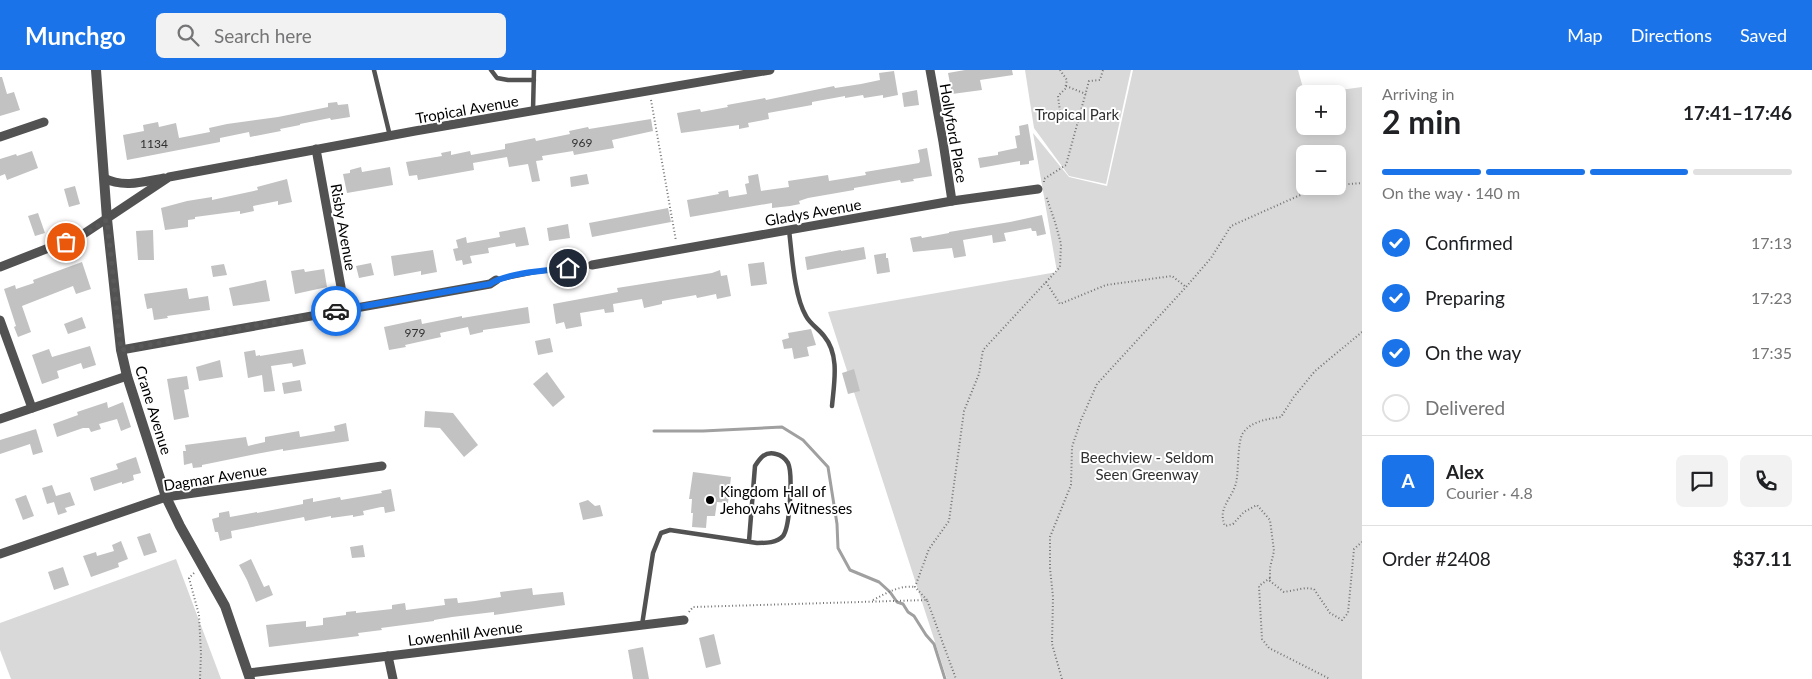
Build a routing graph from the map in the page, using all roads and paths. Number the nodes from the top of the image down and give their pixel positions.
1 (96, 70) edge
2 (374, 70) edge
3 (491, 70) edge
4 (534, 70) edge
5 (770, 70) edge
6 (930, 70) edge
7 (1060, 70) edge
8 (1103, 70) edge
9 (534, 80) junction
10 (1066, 86) junction
11 (1086, 94) junction
12 (651, 101) dead end
13 (534, 111) junction
14 (1055, 120) dead end
15 (44, 122) dead end
16 (390, 136) junction
17 (0, 137) edge
18 (316, 149) junction
19 (169, 177) junction
20 (104, 178) junction
21 (1362, 182) edge
22 (1346, 184) edge
23 (1041, 188) joint
24 (1301, 195) edge
25 (1046, 196) dead end
26 (952, 201) junction
27 (107, 220) junction
28 (789, 230) junction
29 (678, 250) junction
30 (589, 265) joint
31 (0, 267) edge
32 (496, 280) joint
33 (1046, 282) junction
34 (1186, 287) junction
35 (345, 309) junction
36 (0, 320) edge
37 (1362, 332) edge
38 (121, 350) junction
39 (128, 376) junction
40 (832, 406) dead end
41 (32, 408) junction
42 (0, 419) edge
43 (382, 466) dead end
44 (166, 497) junction
45 (749, 541) junction
46 (1362, 542) edge
47 (0, 554) edge
48 (202, 564) junction
49 (1270, 578) junction
50 (914, 587) junction
51 (927, 600) junction
52 (871, 601) junction
53 (684, 620) joint
54 (642, 625) junction
55 (388, 656) junction
56 (250, 676) edge
57 (200, 679) edge
58 (393, 679) edge
59 (956, 679) edge
60 (1062, 679) edge
61 (1330, 679) edge

1 - 20 street, Crane Avenue
2 - 16 lane
3 - 9 lane
4 - 9 lane
5 - 13 street, Tropical Avenue
6 - 26 street, Hollyford Place
7 - 10 path
8 - 11 path
9 - 13 lane
10 - 11 path
10 - 14 path
11 - 23 path
12 - 29 path
13 - 16 street, Tropical Avenue
15 - 17 street
16 - 18 street, Tropical Avenue
18 - 19 street, Tropical Avenue
18 - 35 street, Risby Avenue
19 - 20 street, Tropical Avenue
19 - 27 street, Tropical Avenue
20 - 27 street, Crane Avenue
21 - 22 path
23 - 26 street, Gladys Avenue
24 - 34 path
25 - 33 path
26 - 28 street, Gladys Avenue
27 - 31 street, Tropical Avenue
27 - 38 street, Crane Avenue
28 - 29 street, Gladys Avenue
28 - 40 lane
29 - 30 street, Gladys Avenue
30 - 32 lane, Gladys Avenue
32 - 35 street, Gladys Avenue
33 - 34 path
33 - 50 path
34 - 60 path
35 - 38 street, Gladys Avenue
36 - 41 street
37 - 49 path
38 - 39 street, Crane Avenue
39 - 41 street
39 - 44 street, Crane Avenue
41 - 42 street
43 - 44 street, Dagmar Avenue
44 - 47 street, Dagmar Avenue
44 - 48 street, Crane Avenue
45 - 45 lane
45 - 54 lane
46 - 49 path
48 - 56 street, Crane Avenue
48 - 57 path
49 - 61 path
50 - 51 path
50 - 52 path
51 - 52 path
51 - 59 path
52 - 53 path
53 - 54 street, Lowenhill Avenue
54 - 55 street, Lowenhill Avenue
55 - 56 street, Lowenhill Avenue
55 - 58 street

